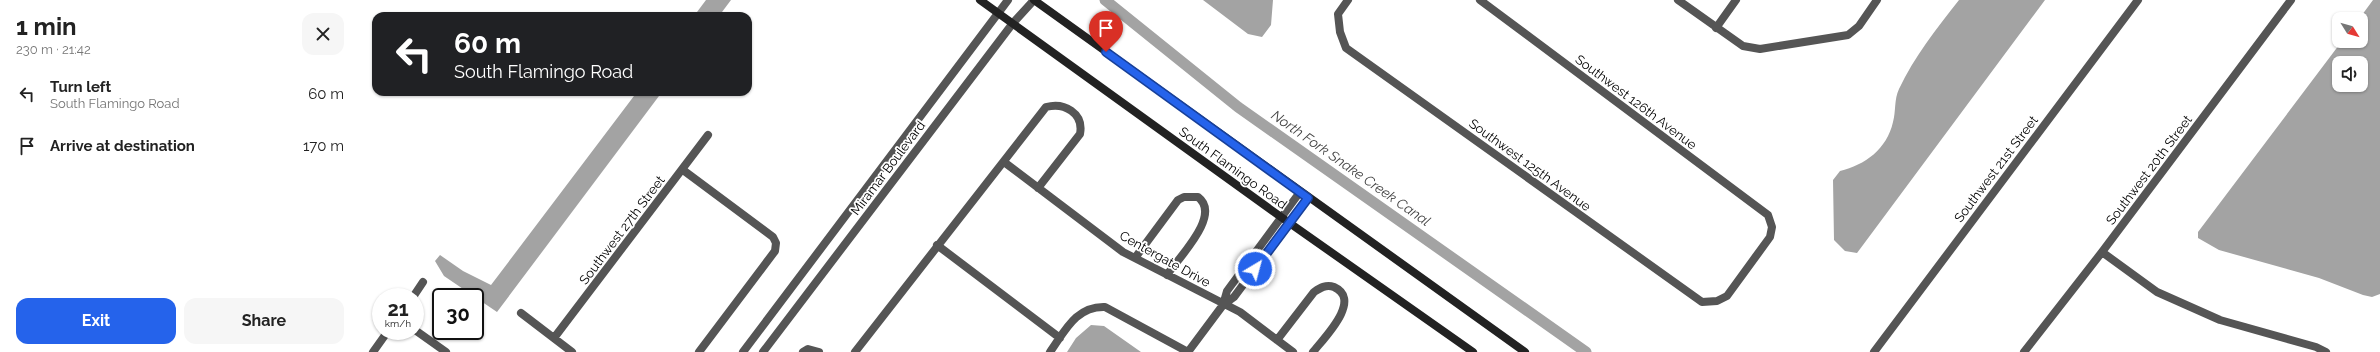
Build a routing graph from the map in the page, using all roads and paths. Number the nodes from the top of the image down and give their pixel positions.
1 (980, 0) edge
2 (1008, 0) edge
3 (1034, 0) edge
4 (1348, 0) edge
5 (1480, 0) edge
6 (1678, 0) edge
7 (1736, 0) edge
8 (1877, 0) edge
9 (2138, 0) edge
10 (2291, 0) edge
11 (999, 13) junction
12 (1013, 23) junction
13 (1716, 28) junction
14 (708, 135) dead end
15 (1004, 162) junction
16 (683, 170) junction
17 (1038, 188) junction
18 (1300, 192) junction
19 (1308, 198) junction
20 (1281, 217) junction
21 (1290, 223) junction
22 (937, 245) junction
23 (2102, 252) junction
24 (1135, 258) junction
25 (1244, 269) junction
26 (1252, 274) junction
27 (1167, 275) junction
28 (423, 282) dead end
29 (419, 288) edge
30 (1717, 301) joint
31 (1223, 305) junction
32 (521, 313) dead end
33 (424, 336) edge
34 (554, 338) junction
35 (1060, 338) junction
36 (382, 340) edge
37 (1277, 340) junction
38 (374, 352) edge
39 (446, 352) edge
40 (572, 352) edge
41 (699, 352) edge
42 (743, 352) edge
43 (763, 352) edge
44 (803, 352) edge
45 (819, 352) edge
46 (855, 352) edge
47 (1050, 352) edge
48 (1188, 352) edge
49 (1293, 352) edge
50 (1313, 352) edge
51 (1473, 352) edge
52 (1525, 352) edge
53 (1874, 352) edge
54 (2024, 352) edge
55 (2326, 352) edge

1 - 11 main road, South Flamingo Road
2 - 11 street, Miramar Boulevard
3 - 12 street, Miramar Boulevard
3 - 18 main road, South Flamingo Road
4 - 30 street, Southwest 125th Avenue
5 - 30 street, Southwest 126th Avenue
6 - 13 street
7 - 13 street
8 - 13 street
9 - 53 street, Southwest 21st Street
10 - 23 street, Southwest 20th Street
11 - 12 main road, South Flamingo Road
11 - 42 street, Miramar Boulevard
12 - 20 main road, South Flamingo Road
12 - 43 street, Miramar Boulevard
14 - 16 street, Southwest 27th Street
15 - 17 street, Centergate Drive
15 - 17 street
15 - 22 street
16 - 34 street, Southwest 27th Street
16 - 41 street
17 - 24 street, Centergate Drive
18 - 19 main road, South Flamingo Road
18 - 20 street, Centergate Drive
19 - 21 street, Centergate Drive
19 - 52 main road, South Flamingo Road
20 - 21 main road, South Flamingo Road
20 - 25 street, Centergate Drive
21 - 26 street, Centergate Drive
21 - 51 main road, South Flamingo Road
22 - 35 street
22 - 46 street
23 - 54 street, Southwest 20th Street
23 - 55 street
24 - 27 street, Centergate Drive
24 - 27 street
25 - 26 street
25 - 31 street, Centergate Drive
26 - 31 street, Centergate Drive
27 - 31 street, Centergate Drive
28 - 29 street
31 - 37 street, Centergate Drive
31 - 48 street, Centergate Drive
32 - 34 street
33 - 39 street
34 - 40 street
35 - 47 street, Centergate Drive
35 - 48 street, Centergate Drive
36 - 38 street
37 - 49 street, Centergate Drive
37 - 50 street
44 - 45 street

